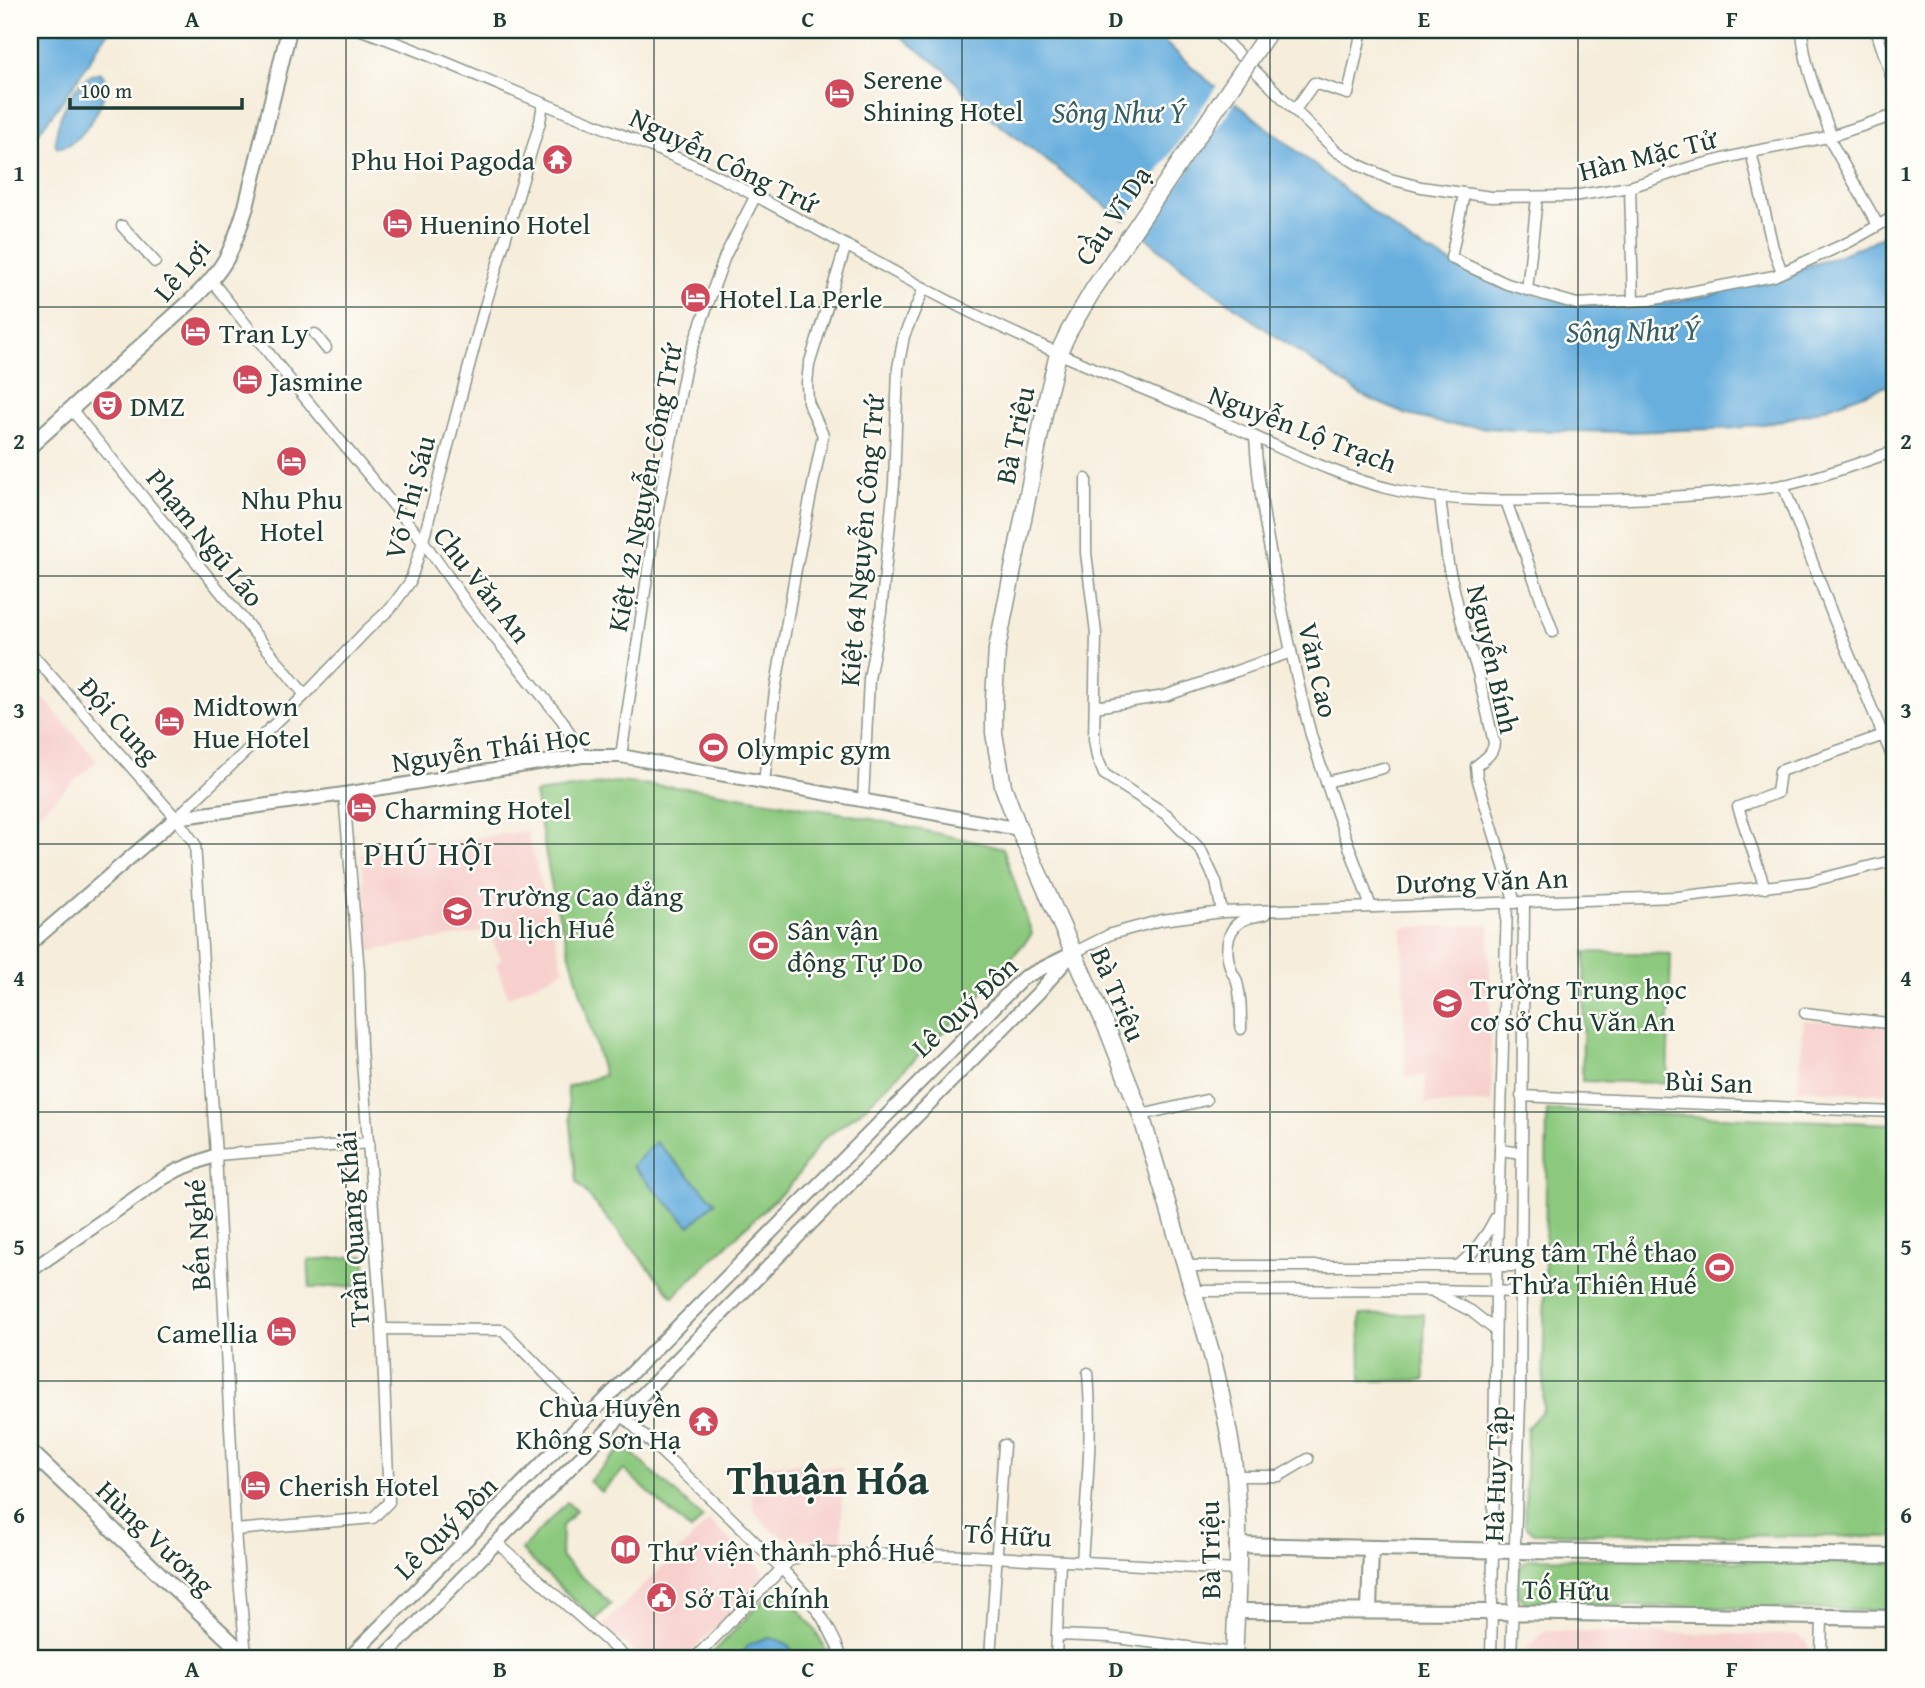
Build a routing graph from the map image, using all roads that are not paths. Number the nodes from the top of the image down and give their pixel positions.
1 (289, 30) edge
2 (361, 30) edge
3 (1214, 30) edge
4 (1269, 30) edge
5 (1362, 30) edge
6 (1802, 30) edge
7 (1876, 30) edge
8 (1895, 88) edge
9 (543, 103) junction
10 (1295, 110) junction
11 (1895, 115) edge
12 (1830, 136) junction
13 (1751, 152) junction
14 (1630, 187) junction
15 (1464, 194) junction
16 (756, 195) junction
17 (1537, 198) junction
18 (1895, 216) edge
19 (1878, 225) junction
20 (122, 226) dead end
21 (846, 245) junction
22 (155, 262) dead end
23 (1782, 272) junction
24 (211, 280) junction
25 (924, 288) junction
26 (1527, 290) junction
27 (1633, 301) junction
28 (315, 334) dead end
29 (326, 348) dead end
30 (1058, 354) junction
31 (71, 409) junction
32 (1255, 437) junction
33 (30, 446) edge
34 (1895, 451) edge
35 (1086, 479) dead end
36 (1783, 485) junction
37 (1440, 497) junction
38 (1507, 501) junction
39 (423, 541) junction
40 (1553, 632) dead end
41 (30, 652) edge
42 (1291, 652) junction
43 (304, 695) junction
44 (1095, 707) junction
45 (1884, 735) junction
46 (621, 755) junction
47 (582, 756) junction
48 (1895, 763) edge
49 (1383, 768) dead end
50 (764, 782) junction
51 (1326, 782) junction
52 (344, 794) junction
53 (863, 800) junction
54 (176, 818) junction
55 (1019, 829) junction
56 (1895, 860) edge
57 (1765, 888) junction
58 (1515, 903) junction
59 (1371, 907) junction
60 (1282, 909) junction
61 (1222, 912) junction
62 (30, 944) edge
63 (1073, 953) junction
64 (1805, 1013) dead end
65 (1503, 1023) junction
66 (1522, 1024) junction
67 (1895, 1024) edge
68 (1241, 1028) dead end
69 (1521, 1096) junction
70 (1206, 1100) dead end
71 (1895, 1112) edge
72 (1141, 1115) junction
73 (369, 1143) junction
74 (1500, 1150) junction
75 (1521, 1153) junction
76 (216, 1155) junction
77 (844, 1158) junction
78 (860, 1174) junction
79 (1498, 1213) junction
80 (1185, 1266) junction
81 (1458, 1266) junction
82 (1496, 1266) junction
83 (1521, 1266) junction
84 (30, 1271) edge
85 (1430, 1290) junction
86 (1192, 1291) junction
87 (1496, 1292) junction
88 (1521, 1292) junction
89 (382, 1329) junction
90 (1495, 1330) junction
91 (1088, 1373) dead end
92 (606, 1400) junction
93 (622, 1415) junction
94 (588, 1417) junction
95 (1004, 1445) dead end
96 (30, 1451) edge
97 (1308, 1459) dead end
98 (1235, 1476) junction
99 (236, 1530) junction
100 (496, 1542) junction
101 (1237, 1545) junction
102 (1371, 1548) junction
103 (1493, 1551) junction
104 (1515, 1551) junction
105 (1895, 1556) edge
106 (996, 1558) junction
107 (1060, 1561) junction
108 (1082, 1562) junction
109 (782, 1569) junction
110 (1237, 1570) junction
111 (415, 1592) junction
112 (431, 1608) junction
113 (1237, 1611) junction
114 (1369, 1611) junction
115 (1492, 1612) junction
116 (1513, 1613) junction
117 (1822, 1617) junction
118 (1895, 1618) edge
119 (1057, 1635) junction
120 (1234, 1656) edge
121 (247, 1657) edge
122 (30, 1658) edge
123 (35, 1658) edge
124 (349, 1658) edge
125 (383, 1658) edge
126 (626, 1658) edge
127 (695, 1658) edge
128 (842, 1658) edge
129 (990, 1658) edge
130 (1056, 1658) edge
131 (1490, 1658) edge
132 (1511, 1658) edge
133 (1821, 1658) edge

1 - 24 main road, Lê Lợi
2 - 9 street, Nguyễn Công Trứ
3 - 10 street, Hàn Mặc Tử
4 - 30 main road, Cầu Vĩ Dạ, bridge
5 - 10 street
6 - 12 street
7 - 8 street
9 - 16 street, Nguyễn Công Trứ
9 - 39 street, Võ Thị Sáu
10 - 15 street, Hàn Mặc Tử
11 - 12 street, Hàn Mặc Tử
12 - 13 street, Hàn Mặc Tử
12 - 19 street
13 - 14 street, Hàn Mặc Tử
13 - 23 street
14 - 17 street, Hàn Mặc Tử
14 - 27 street
15 - 17 street, Hàn Mặc Tử
15 - 26 street
16 - 21 street, Nguyễn Công Trứ
16 - 46 street, Kiệt 42 Nguyễn Công Trứ
17 - 26 street
18 - 19 street
19 - 23 street
20 - 22 street
21 - 25 street, Nguyễn Công Trứ
21 - 50 street
23 - 27 street
24 - 31 main road, Lê Lợi
24 - 39 street, Chu Văn An
25 - 30 street, Nguyễn Công Trứ
25 - 53 street, Kiệt 64 Nguyễn Công Trứ
26 - 27 street
28 - 29 street
30 - 32 street, Nguyễn Lộ Trạch
30 - 55 main road, Bà Triệu
31 - 33 main road, Lê Lợi
31 - 43 street, Phạm Ngũ Lão
32 - 37 street, Nguyễn Lộ Trạch
32 - 42 street, Văn Cao
34 - 36 street, Nguyễn Lộ Trạch
35 - 44 street
36 - 38 street, Nguyễn Lộ Trạch
36 - 45 street
37 - 38 street, Nguyễn Lộ Trạch
37 - 58 street, Nguyễn Bính
38 - 40 street
39 - 43 street, Võ Thị Sáu
39 - 47 street, Chu Văn An
41 - 54 street, Đội Cung
42 - 44 street
42 - 51 street, Văn Cao
43 - 54 street, Võ Thị Sáu
44 - 61 street
45 - 48 street
45 - 57 street
46 - 47 street, Nguyễn Thái Học
46 - 50 street, Nguyễn Thái Học
47 - 52 street, Nguyễn Thái Học
49 - 51 street
50 - 53 street, Nguyễn Thái Học
51 - 59 street, Văn Cao
52 - 54 street, Nguyễn Thái Học
52 - 73 street, Trần Quang Khải
53 - 55 street, Nguyễn Thái Học
54 - 62 street
54 - 76 street, Bến Nghé
55 - 63 main road, Bà Triệu
56 - 57 street, Dương Văn An
57 - 58 street, Dương Văn An
58 - 59 street, Dương Văn An
58 - 65 street, Hà Huy Tập
58 - 66 street, Hà Huy Tập
59 - 60 street, Dương Văn An
60 - 61 street, Dương Văn An
60 - 68 street
61 - 63 street, Dương Văn An
63 - 72 main road, Bà Triệu
63 - 77 street, Lê Quý Đôn
63 - 78 street, Lê Quý Đôn
64 - 67 street
65 - 66 street
65 - 74 street, Hà Huy Tập
66 - 69 street, Hà Huy Tập
69 - 71 street, Bùi San
69 - 75 street, Hà Huy Tập
70 - 72 street
72 - 80 main road, Bà Triệu
73 - 76 street
73 - 89 street, Trần Quang Khải
74 - 75 street
74 - 79 street, Hà Huy Tập
75 - 83 street, Hà Huy Tập
76 - 84 street
76 - 99 street, Bến Nghé
77 - 78 street
77 - 92 street, Lê Quý Đôn
78 - 93 street, Lê Quý Đôn
79 - 81 street, Hà Huy Tập
79 - 82 street, Hà Huy Tập
80 - 81 street
80 - 86 main road, Bà Triệu
81 - 82 street
82 - 83 street
82 - 87 street, Hà Huy Tập
83 - 88 street, Hà Huy Tập
85 - 86 street
85 - 87 street
85 - 90 street
86 - 98 main road, Bà Triệu
87 - 88 street
87 - 90 street, Hà Huy Tập
88 - 104 street, Hà Huy Tập
89 - 94 street
89 - 99 street, Trần Quang Khải
90 - 103 street, Hà Huy Tập
91 - 108 street
92 - 93 street
92 - 94 street, Lê Quý Đôn
93 - 100 street, Lê Quý Đôn
93 - 109 street
94 - 111 street, Lê Quý Đôn
95 - 106 street
96 - 121 main road, Hùng Vương
97 - 98 street
98 - 101 main road, Bà Triệu
99 - 121 street, Bến Nghé
100 - 112 street, Lê Quý Đôn
100 - 126 street
101 - 102 main road, Tố Hữu
101 - 110 main road, Bà Triệu
102 - 103 main road, Tố Hữu
102 - 114 main road
103 - 104 main road, Tố Hữu
103 - 115 street, Hà Huy Tập
104 - 105 main road, Tố Hữu
104 - 116 street, Hà Huy Tập
106 - 107 street, Tố Hữu
106 - 109 street, Tố Hữu
106 - 129 street
107 - 108 street, Tố Hữu
107 - 119 street
108 - 110 street, Tố Hữu
109 - 127 street, Tố Hữu
109 - 128 street
110 - 113 main road, Bà Triệu
111 - 112 street
111 - 124 street, Lê Quý Đôn
112 - 125 street, Lê Quý Đôn
113 - 114 main road, Tố Hữu
113 - 120 main road, Bà Triệu
114 - 115 main road, Tố Hữu
115 - 116 main road, Tố Hữu
115 - 131 street, Hà Huy Tập
116 - 117 main road, Tố Hữu
116 - 132 street, Hà Huy Tập
117 - 118 main road, Tố Hữu
117 - 133 street
119 - 120 street
119 - 130 street
122 - 123 main road

